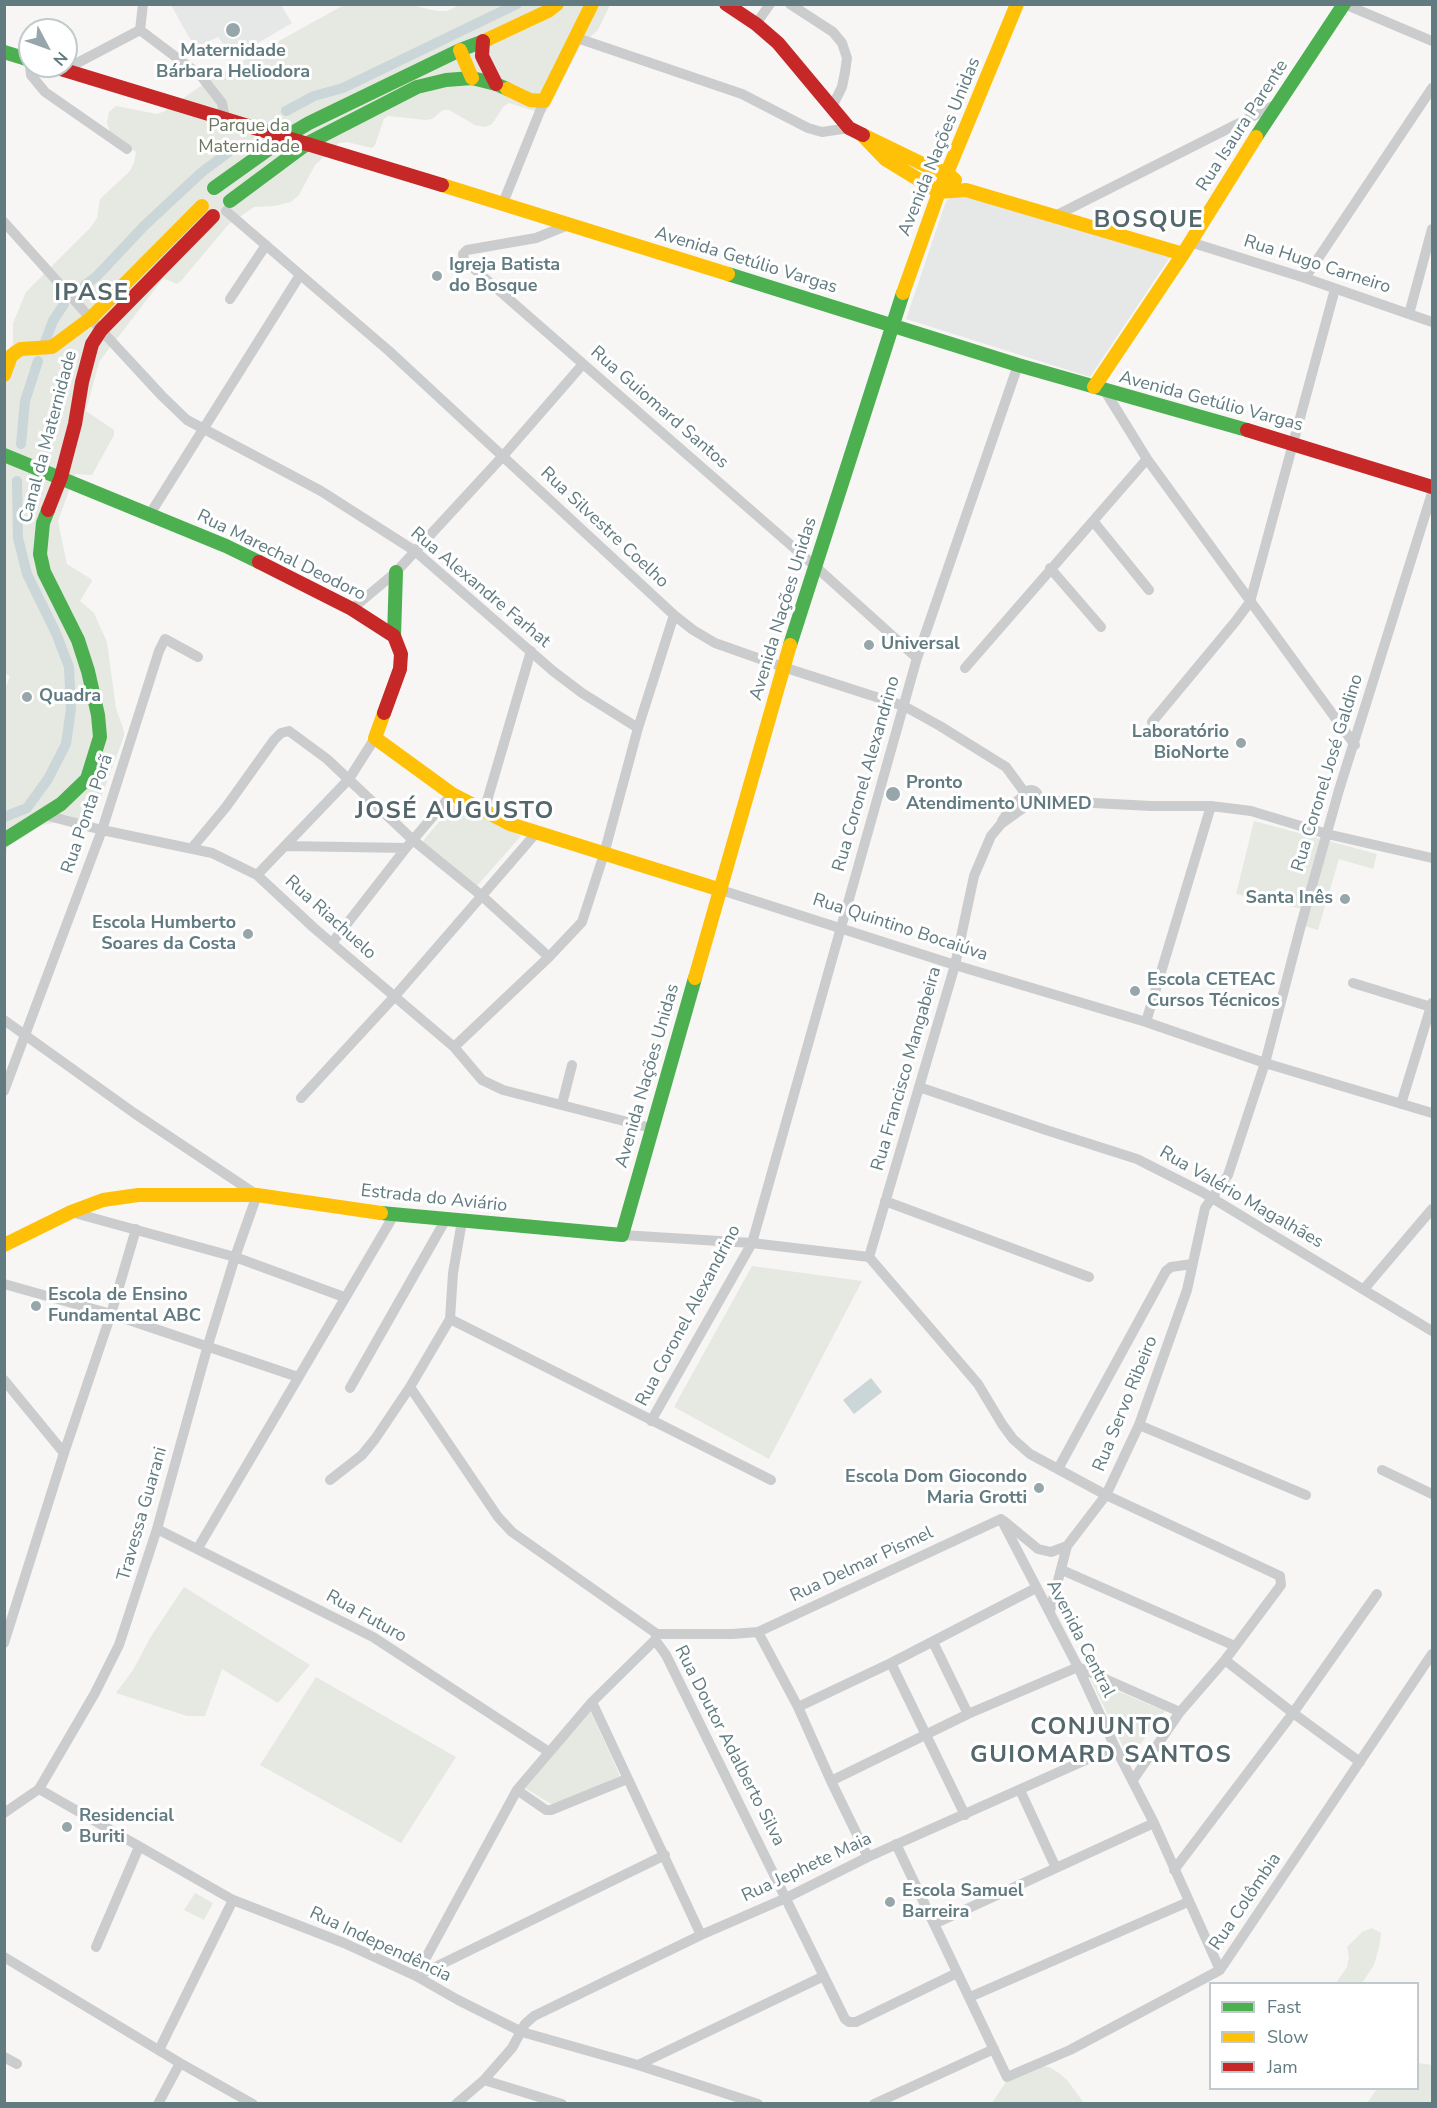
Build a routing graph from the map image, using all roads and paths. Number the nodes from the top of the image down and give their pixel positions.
1 (143, 4) edge
2 (557, 4) edge
3 (592, 4) edge
4 (726, 4) edge
5 (770, 4) edge
6 (790, 4) edge
7 (1017, 4) edge
8 (1344, 4) edge
9 (756, 24) junction
10 (140, 30) junction
11 (577, 38) junction
12 (483, 41) junction
13 (1432, 41) edge
14 (460, 50) junction
15 (4, 52) edge
16 (18, 58) edge
17 (78, 58) edge
18 (78, 74) edge
19 (33, 78) edge
20 (472, 78) junction
21 (496, 84) junction
22 (1432, 87) edge
23 (544, 101) junction
24 (1277, 104) junction
25 (832, 107) junction
26 (225, 118) junction
27 (849, 128) junction
28 (862, 135) junction
29 (287, 136) junction
30 (308, 143) junction
31 (127, 149) dead end
32 (947, 174) junction
33 (214, 188) junction
34 (966, 189) junction
35 (939, 192) junction
36 (503, 202) junction
37 (202, 206) junction
38 (228, 206) junction
39 (213, 216) junction
40 (1055, 216) junction
41 (4, 222) edge
42 (568, 225) junction
43 (1432, 229) edge
44 (266, 245) junction
45 (1186, 248) junction
46 (300, 275) junction
47 (1305, 278) junction
48 (1335, 289) junction
49 (230, 299) dead end
50 (1409, 314) junction
51 (91, 318) junction
52 (1432, 322) edge
53 (892, 324) junction
54 (101, 330) junction
55 (8, 354) edge
56 (583, 364) junction
57 (1018, 365) junction
58 (4, 375) edge
59 (1100, 389) junction
60 (202, 429) junction
61 (1294, 443) junction
62 (4, 455) edge
63 (503, 456) junction
64 (1147, 459) junction
65 (61, 477) junction
66 (1432, 487) edge
67 (1432, 493) edge
68 (150, 514) junction
69 (1093, 521) junction
70 (415, 551) junction
71 (816, 567) junction
72 (1050, 568) junction
73 (396, 572) junction
74 (1149, 590) dead end
75 (1250, 602) junction
76 (352, 609) junction
77 (674, 615) junction
78 (1101, 627) dead end
79 (394, 636) junction
80 (531, 651) junction
81 (198, 657) dead end
82 (917, 658) junction
83 (783, 667) junction
84 (965, 668) dead end
85 (904, 706) junction
86 (1152, 722) dead end
87 (638, 728) junction
88 (375, 738) junction
89 (1355, 745) junction
90 (349, 779) junction
91 (452, 794) junction
92 (1031, 796) junction
93 (1211, 806) junction
94 (484, 811) junction
95 (45, 815) junction
96 (102, 830) junction
97 (537, 832) junction
98 (1327, 834) junction
99 (4, 840) edge
100 (409, 844) junction
101 (286, 846) junction
102 (192, 848) junction
103 (604, 854) junction
104 (1421, 854) junction
105 (1432, 858) edge
106 (1432, 865) edge
107 (257, 875) junction
108 (721, 890) junction
109 (482, 896) junction
110 (840, 927) junction
111 (332, 942) junction
112 (549, 957) junction
113 (955, 965) junction
114 (1353, 982) dead end
115 (395, 996) junction
116 (1432, 1005) edge
117 (4, 1020) edge
118 (1146, 1022) junction
119 (25, 1034) junction
120 (454, 1047) junction
121 (1264, 1063) junction
122 (572, 1065) dead end
123 (919, 1087) junction
124 (4, 1091) edge
125 (301, 1098) dead end
126 (562, 1104) junction
127 (1401, 1104) junction
128 (1432, 1113) edge
129 (651, 1128) junction
130 (257, 1195) junction
131 (1212, 1198) junction
132 (885, 1202) junction
133 (1432, 1209) edge
134 (71, 1212) junction
135 (394, 1215) junction
136 (446, 1219) junction
137 (462, 1221) junction
138 (136, 1229) junction
139 (622, 1235) junction
140 (752, 1243) junction
141 (4, 1245) edge
142 (235, 1257) junction
143 (869, 1257) junction
144 (1192, 1264) junction
145 (1089, 1276) dead end
146 (4, 1284) edge
147 (1365, 1289) junction
148 (344, 1297) junction
149 (111, 1314) junction
150 (450, 1319) junction
151 (1432, 1331) edge
152 (208, 1346) junction
153 (298, 1377) junction
154 (4, 1380) edge
155 (410, 1387) junction
156 (350, 1388) dead end
157 (651, 1421) junction
158 (1139, 1425) junction
159 (64, 1453) junction
160 (1058, 1469) junction
161 (1382, 1470) dead end
162 (330, 1480) dead end
163 (771, 1480) dead end
164 (1432, 1494) edge
165 (1306, 1495) dead end
166 (1106, 1496) junction
167 (1001, 1518) junction
168 (157, 1529) junction
169 (1068, 1546) junction
170 (198, 1548) junction
171 (1038, 1550) junction
172 (1024, 1563) junction
173 (1062, 1569) junction
174 (1036, 1588) junction
175 (1377, 1594) dead end
176 (1050, 1611) junction
177 (758, 1632) junction
178 (656, 1637) junction
179 (933, 1642) junction
180 (4, 1643) edge
181 (1235, 1646) junction
182 (1432, 1654) edge
183 (1225, 1660) junction
184 (891, 1663) junction
185 (1078, 1667) junction
186 (592, 1702) junction
187 (798, 1707) junction
188 (1180, 1712) junction
189 (1293, 1713) junction
190 (968, 1714) junction
191 (925, 1735) junction
192 (1114, 1747) junction
193 (549, 1752) junction
194 (1360, 1762) junction
195 (627, 1779) junction
196 (1133, 1780) junction
197 (831, 1781) junction
198 (39, 1789) junction
199 (517, 1790) junction
200 (1020, 1790) junction
201 (4, 1813) edge
202 (965, 1815) junction
203 (1154, 1823) junction
204 (896, 1844) junction
205 (138, 1847) junction
206 (664, 1855) junction
207 (868, 1857) junction
208 (1056, 1868) junction
209 (1174, 1870) junction
210 (786, 1898) junction
211 (233, 1900) junction
212 (1188, 1902) junction
213 (934, 1924) junction
214 (701, 1935) junction
215 (96, 1947) dead end
216 (4, 1957) edge
217 (1220, 1970) junction
218 (957, 1973) junction
219 (416, 1976) junction
220 (824, 1976) junction
221 (970, 1998) junction
222 (522, 2032) junction
223 (994, 2049) junction
224 (159, 2050) junction
225 (4, 2057) edge
226 (180, 2063) junction
227 (17, 2064) dead end
228 (638, 2065) junction
229 (484, 2080) junction
230 (158, 2103) edge
231 (253, 2103) edge
232 (456, 2103) edge
233 (562, 2103) edge
234 (758, 2103) edge
235 (874, 2103) edge

1 - 10 street
2 - 12 street
3 - 11 street
4 - 9 street
5 - 9 street
6 - 25 street
7 - 32 street, Avenida Nações Unidas
8 - 13 street
8 - 24 street, Rua Isaura Parente
9 - 25 street
10 - 17 street
10 - 26 street
11 - 23 street
11 - 27 street
12 - 14 street
12 - 21 street
14 - 20 street
14 - 29 street
15 - 16 street
18 - 26 street, Avenida Getúlio Vargas
19 - 31 street
20 - 21 street
20 - 30 street
21 - 23 street
22 - 47 street
23 - 36 street
24 - 40 street
24 - 45 street, Rua Isaura Parente
25 - 27 street
26 - 29 street, Avenida Getúlio Vargas
27 - 28 street, Rua Hugo Carneiro
28 - 32 street, Rua Hugo Carneiro
28 - 35 street
29 - 30 street, Avenida Getúlio Vargas
29 - 33 street
30 - 36 street, Avenida Getúlio Vargas
30 - 38 street
32 - 34 street, Rua Hugo Carneiro
32 - 35 street, Avenida Nações Unidas
33 - 37 street
33 - 38 street
34 - 35 street, Rua Hugo Carneiro
34 - 40 street, Rua Hugo Carneiro
35 - 53 street, Avenida Nações Unidas
36 - 42 street, Avenida Getúlio Vargas
37 - 39 street
37 - 51 street
38 - 39 street
38 - 44 street, Rua Silvestre Coelho
39 - 54 street, Canal da Maternidade
40 - 45 street, Rua Hugo Carneiro
41 - 51 street, Rua Alexandre Farhat
42 - 53 street, Avenida Getúlio Vargas
42 - 56 street, Rua Guiomard Santos
43 - 50 street
44 - 46 street, Rua Silvestre Coelho
44 - 49 street
45 - 47 street, Rua Hugo Carneiro
45 - 59 street, Rua Isaura Parente
46 - 60 street
46 - 63 street, Rua Silvestre Coelho
47 - 48 street, Rua Hugo Carneiro
48 - 50 street, Rua Hugo Carneiro
48 - 61 street
50 - 52 street, Rua Hugo Carneiro
51 - 54 street, Rua Alexandre Farhat
51 - 55 street
53 - 57 street, Avenida Getúlio Vargas
53 - 71 street, Avenida Nações Unidas
54 - 60 street, Rua Alexandre Farhat
54 - 65 street, Canal da Maternidade
55 - 58 street
56 - 63 street
56 - 71 street, Rua Guiomard Santos
57 - 59 street, Avenida Getúlio Vargas
57 - 82 street, Rua Coronel Alexandrino
59 - 61 street, Avenida Getúlio Vargas
59 - 64 street
60 - 68 street
60 - 70 street, Rua Alexandre Farhat
61 - 66 street, Avenida Getúlio Vargas
61 - 75 street
62 - 65 street, Rua Marechal Deodoro
63 - 70 street
63 - 77 street, Rua Silvestre Coelho
64 - 69 street
64 - 75 street
65 - 68 street, Rua Marechal Deodoro
65 - 95 street, Canal da Maternidade
67 - 89 street, Rua Coronel José Galdino
68 - 76 street, Rua Marechal Deodoro
69 - 72 street
69 - 74 street
70 - 73 street
70 - 80 street, Rua Alexandre Farhat
71 - 82 street, Rua Guiomard Santos
71 - 83 street, Avenida Nações Unidas
72 - 78 street
72 - 84 street
73 - 76 street
73 - 79 street
75 - 86 street
75 - 89 street
76 - 79 street, Rua Marechal Deodoro
77 - 83 street, Rua Silvestre Coelho
77 - 87 street
79 - 88 street
80 - 87 street, Rua Alexandre Farhat
80 - 94 street
81 - 96 street, Rua Ponta Porã
82 - 85 street, Rua Coronel Alexandrino
83 - 85 street, Rua Silvestre Coelho
83 - 108 street, Avenida Nações Unidas
85 - 92 street, Rua Silvestre Coelho
85 - 110 street, Rua Coronel Alexandrino
87 - 103 street
88 - 90 street
88 - 91 street, Rua Quintino Bocaiúva
89 - 98 street, Rua Coronel José Galdino
90 - 100 street
90 - 101 street
90 - 102 street
91 - 94 street, Rua Quintino Bocaiúva
91 - 100 street
92 - 93 street
92 - 113 street, Rua Francisco Mangabeira
93 - 98 street
93 - 118 street
94 - 97 street, Rua Quintino Bocaiúva
95 - 96 street, Rua Riachuelo
95 - 99 street, Canal da Maternidade
96 - 102 street, Rua Riachuelo
96 - 119 street, Rua Ponta Porã
97 - 103 street, Rua Quintino Bocaiúva
97 - 109 street
98 - 104 street
98 - 121 street, Rua Coronel José Galdino
100 - 101 street
100 - 109 street
100 - 111 street
101 - 107 street
102 - 107 street, Rua Riachuelo
103 - 108 street, Rua Quintino Bocaiúva
103 - 112 street
104 - 105 street
104 - 106 street
107 - 111 street, Rua Riachuelo
108 - 110 street, Rua Quintino Bocaiúva
108 - 129 street, Avenida Nações Unidas
109 - 112 street
109 - 115 street
110 - 113 street, Rua Quintino Bocaiúva
110 - 140 street, Rua Coronel Alexandrino
111 - 115 street, Rua Riachuelo
112 - 120 street
113 - 118 street, Rua Quintino Bocaiúva
113 - 123 street, Rua Francisco Mangabeira
114 - 116 street
115 - 120 street, Rua Riachuelo
115 - 125 street
116 - 127 street
117 - 119 street
118 - 121 street, Rua Quintino Bocaiúva
119 - 124 street, Rua Ponta Porã
119 - 130 street
120 - 126 street, Rua Riachuelo
121 - 127 street, Rua Quintino Bocaiúva
121 - 131 street, Rua Coronel José Galdino
122 - 126 street
123 - 131 street, Rua Valério Magalhães
123 - 132 street, Rua Francisco Mangabeira
126 - 129 street, Rua Riachuelo
127 - 128 street, Rua Quintino Bocaiúva
129 - 139 street, Avenida Nações Unidas
130 - 134 street, Estrada do Aviário
130 - 135 street, Estrada do Aviário
130 - 142 street, Travessa Guarani
131 - 144 street, Rua Servo Ribeiro
131 - 147 street, Rua Valério Magalhães
132 - 143 street, Rua Francisco Mangabeira
132 - 145 street
133 - 147 street
134 - 138 street
134 - 141 street, Estrada do Aviário
135 - 136 street, Estrada do Aviário
135 - 148 street
136 - 137 street, Estrada do Aviário
136 - 156 street
137 - 139 street, Estrada do Aviário
137 - 150 street
138 - 142 street
138 - 149 street
139 - 140 street, Estrada do Aviário
140 - 143 street, Estrada do Aviário
140 - 157 street, Rua Coronel Alexandrino
142 - 148 street
142 - 152 street, Travessa Guarani
143 - 160 street
144 - 158 street, Rua Servo Ribeiro
144 - 160 street
146 - 149 street
147 - 151 street, Rua Valério Magalhães
148 - 153 street
149 - 152 street
149 - 159 street
150 - 155 street
150 - 157 street
152 - 153 street
152 - 168 street, Travessa Guarani
153 - 170 street
154 - 159 street
155 - 162 street
155 - 178 street
157 - 163 street
158 - 165 street
158 - 166 street, Rua Servo Ribeiro
159 - 180 street
160 - 166 street
161 - 164 street
166 - 169 street, Rua Servo Ribeiro
166 - 181 street
167 - 171 street
167 - 172 street, Avenida Central
167 - 177 street, Rua Delmar Pismel
168 - 170 street, Rua Futuro
168 - 198 street, Travessa Guarani
169 - 171 street
169 - 173 street, Rua Servo Ribeiro
170 - 193 street, Rua Futuro
171 - 172 street
172 - 174 street, Avenida Central
173 - 176 street, Rua Servo Ribeiro
173 - 181 street
174 - 176 street, Avenida Central
174 - 179 street
175 - 189 street
176 - 185 street, Avenida Central
177 - 178 street, Rua Delmar Pismel
177 - 187 street
178 - 186 street
178 - 210 street, Rua Doutor Adalberto Silva
179 - 184 street
179 - 190 street
181 - 183 street
182 - 194 street, Rua Colômbia
183 - 188 street
183 - 189 street
184 - 187 street
184 - 191 street
185 - 188 street
185 - 190 street
185 - 192 street, Avenida Central
186 - 193 street
186 - 195 street
187 - 197 street
188 - 196 street
189 - 194 street
189 - 209 street
190 - 191 street
191 - 197 street
191 - 202 street
192 - 196 street, Avenida Central
192 - 200 street, Rua Jephete Maia
193 - 199 street
194 - 217 street, Rua Colômbia
195 - 199 street
195 - 206 street
196 - 203 street, Avenida Central
197 - 207 street
198 - 201 street, Travessa Guarani
198 - 205 street, Rua Independência
199 - 219 street
200 - 202 street, Rua Jephete Maia
200 - 208 street
202 - 204 street, Rua Jephete Maia
203 - 208 street
203 - 209 street, Avenida Central
204 - 207 street, Rua Jephete Maia
204 - 213 street
205 - 211 street, Rua Independência
205 - 215 street
206 - 214 street
206 - 219 street
207 - 210 street, Rua Jephete Maia
208 - 213 street
209 - 212 street, Avenida Central
210 - 214 street, Rua Jephete Maia
210 - 220 street, Rua Doutor Adalberto Silva
211 - 219 street, Rua Independência
211 - 224 street
212 - 217 street, Avenida Central
212 - 221 street
213 - 218 street
214 - 222 street, Rua Jephete Maia
216 - 224 street
217 - 223 street, Rua Colômbia
218 - 220 street, Rua Doutor Adalberto Silva
218 - 221 street
219 - 222 street, Rua Independência
220 - 228 street
221 - 223 street
222 - 228 street, Rua Independência
222 - 229 street, Rua Jephete Maia
223 - 235 street
224 - 226 street
225 - 227 street
226 - 230 street
226 - 231 street
228 - 234 street, Rua Independência
229 - 232 street, Rua Jephete Maia
229 - 233 street

